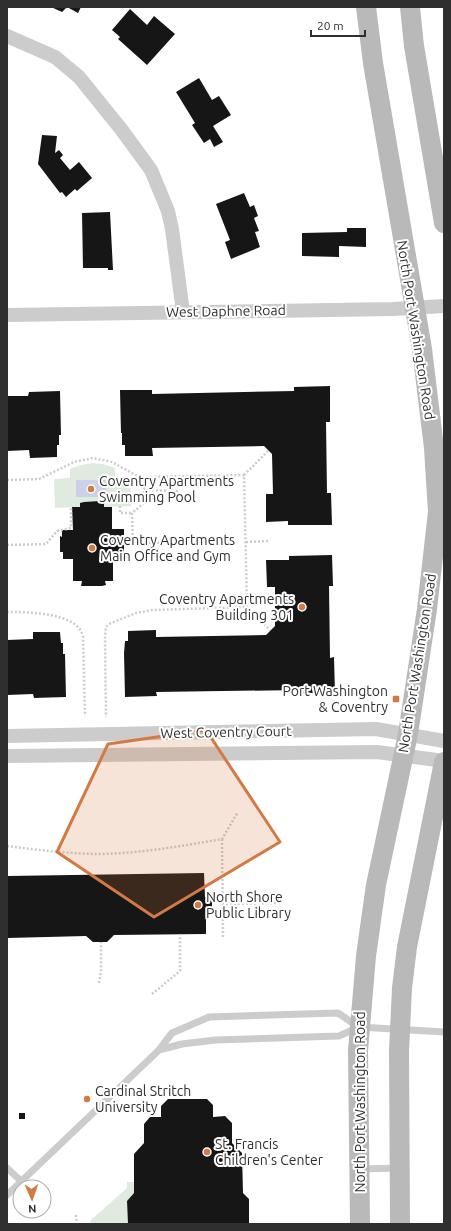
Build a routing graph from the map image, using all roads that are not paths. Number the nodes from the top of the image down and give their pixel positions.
1 (366, 7) edge
2 (410, 7) edge
3 (7, 36) edge
4 (444, 223) edge
5 (444, 306) edge
6 (415, 308) junction
7 (183, 312) junction
8 (7, 315) edge
9 (408, 734) junction
10 (7, 736) edge
11 (444, 741) edge
12 (7, 756) edge
13 (403, 756) junction
14 (444, 762) edge
15 (359, 1027) junction
16 (399, 1029) junction
17 (444, 1032) edge
18 (159, 1050) junction
19 (7, 1168) edge
20 (399, 1168) junction
21 (359, 1169) junction
22 (20, 1179) edge
23 (24, 1179) edge
24 (360, 1224) edge
25 (400, 1224) edge

1 - 6 main road, North Port Washington Road
2 - 4 main road
3 - 7 street
5 - 6 street, West Daphne Road
6 - 7 street, West Daphne Road
6 - 9 main road, North Port Washington Road
7 - 8 street, West Daphne Road
9 - 10 street, West Coventry Court
9 - 11 street, West Coventry Court
9 - 13 main road, North Port Washington Road
12 - 13 street, West Coventry Court
13 - 14 street, West Coventry Court
13 - 15 main road, North Port Washington Road
14 - 16 main road
15 - 16 lane
15 - 18 lane
15 - 18 lane
15 - 21 main road, North Port Washington Road
16 - 17 lane
16 - 20 main road
18 - 23 lane
19 - 22 lane
20 - 21 lane
20 - 25 main road
21 - 24 main road, North Port Washington Road

